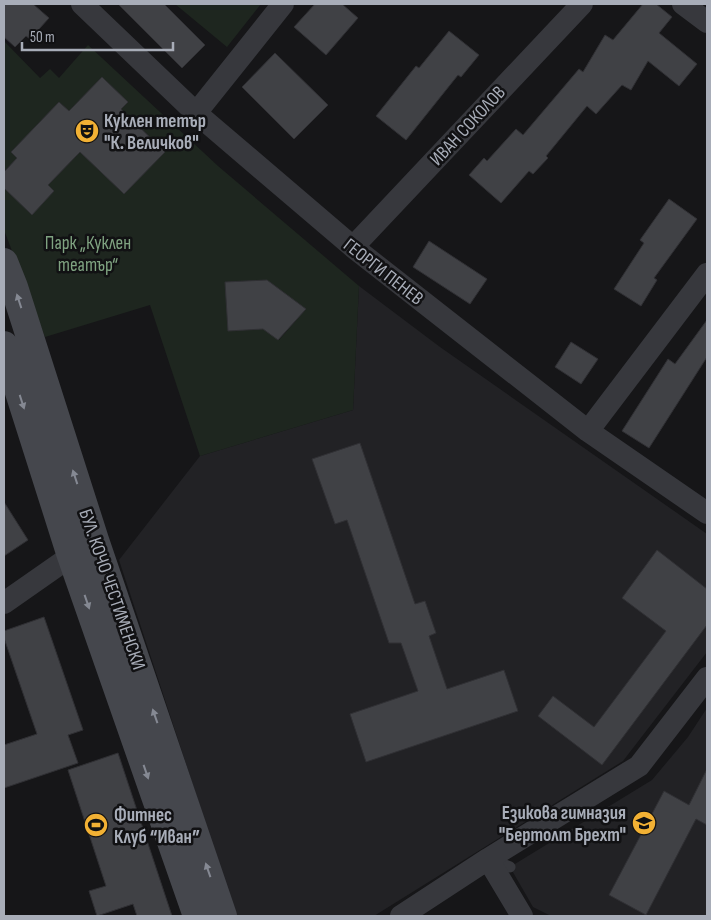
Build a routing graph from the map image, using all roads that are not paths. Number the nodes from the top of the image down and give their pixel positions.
1 (82, 4) edge
2 (283, 4) edge
3 (582, 4) edge
4 (683, 4) edge
5 (707, 22) edge
6 (196, 113) junction
7 (352, 247) junction
8 (4, 262) edge
9 (707, 274) edge
10 (31, 340) junction
11 (5, 353) edge
12 (588, 431) junction
13 (707, 513) edge
14 (96, 540) junction
15 (71, 556) junction
16 (4, 603) edge
17 (707, 678) edge
18 (488, 859) junction
19 (510, 867) dead end
20 (196, 916) edge
21 (223, 916) edge
22 (401, 916) edge
23 (522, 916) edge

1 - 6 street, ГЕОРГИ ПЕНЕВ
2 - 6 street
3 - 7 street, ИВАН СОКОЛОВ
4 - 5 street
6 - 7 street, ГЕОРГИ ПЕНЕВ
7 - 12 street, ГЕОРГИ ПЕНЕВ
10 -> 8 street, БУЛ. КОЧО ЧЕСТИМЕНСКИ
9 - 12 street
10 - 11 street
14 -> 10 street, БУЛ. КОЧО ЧЕСТИМЕНСКИ
11 -> 15 street, БУЛ. КОЧО ЧЕСТИМЕНСКИ
12 - 13 street, ГЕОРГИ ПЕНЕВ
14 - 15 street
21 -> 14 street, БУЛ. КОЧО ЧЕСТИМЕНСКИ
15 - 16 street
15 -> 20 street, БУЛ. КОЧО ЧЕСТИМЕНСКИ
17 - 18 street
18 - 19 lane
18 - 22 street
18 - 23 street

